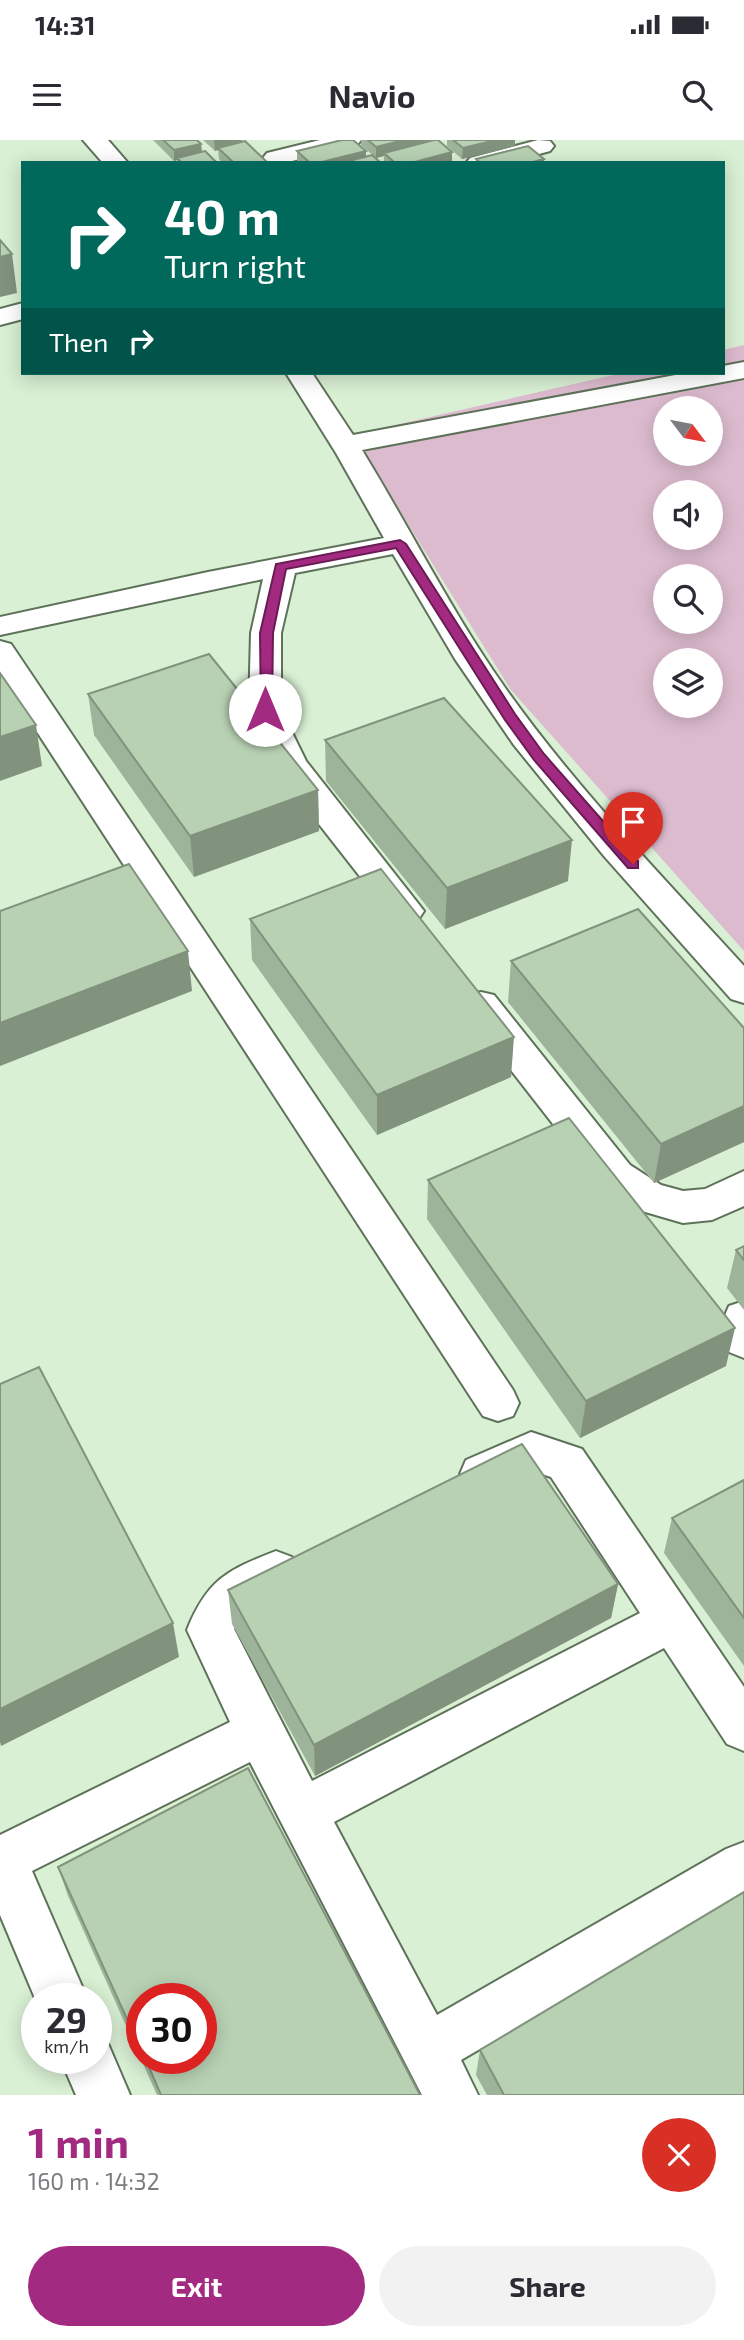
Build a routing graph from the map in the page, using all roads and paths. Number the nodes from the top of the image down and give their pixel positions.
1 (95, 140) edge
2 (255, 140) edge
3 (349, 140) edge
4 (538, 143) edge
5 (114, 161) edge
6 (278, 161) edge
7 (484, 161) edge
8 (560, 161) edge
9 (21, 312) edge
10 (0, 317) edge
11 (744, 370) edge
12 (725, 374) edge
13 (300, 375) edge
14 (717, 375) edge
15 (344, 445) junction
16 (400, 544) junction
17 (281, 567) junction
18 (0, 626) edge
19 (0, 651) edge
20 (428, 938) edge
21 (462, 982) edge
22 (744, 990) edge
23 (744, 1187) edge
24 (744, 1318) edge
25 (744, 1340) edge
26 (498, 1404) dead end
27 (444, 1492) edge
28 (308, 1557) edge
29 (668, 1590) junction
30 (744, 1728) edge
31 (260, 1732) junction
32 (302, 1812) junction
33 (1, 1861) edge
34 (744, 1867) edge
35 (54, 1983) edge
36 (427, 2050) junction
37 (94, 2074) edge
38 (103, 2095) edge
39 (451, 2095) edge

1 - 5 street
2 - 6 street
3 - 6 street
4 - 7 street
4 - 8 street
9 - 10 street
11 - 12 street
13 - 15 street
14 - 15 street
15 - 16 street
16 - 17 street
16 - 22 street
17 - 18 street
17 - 20 street
19 - 26 street
21 - 23 street
24 - 25 street
27 - 29 street
28 - 31 street
29 - 30 street
29 - 32 street
31 - 32 street
31 - 33 street
32 - 36 street
33 - 35 street
34 - 36 street
36 - 39 street
37 - 38 street

